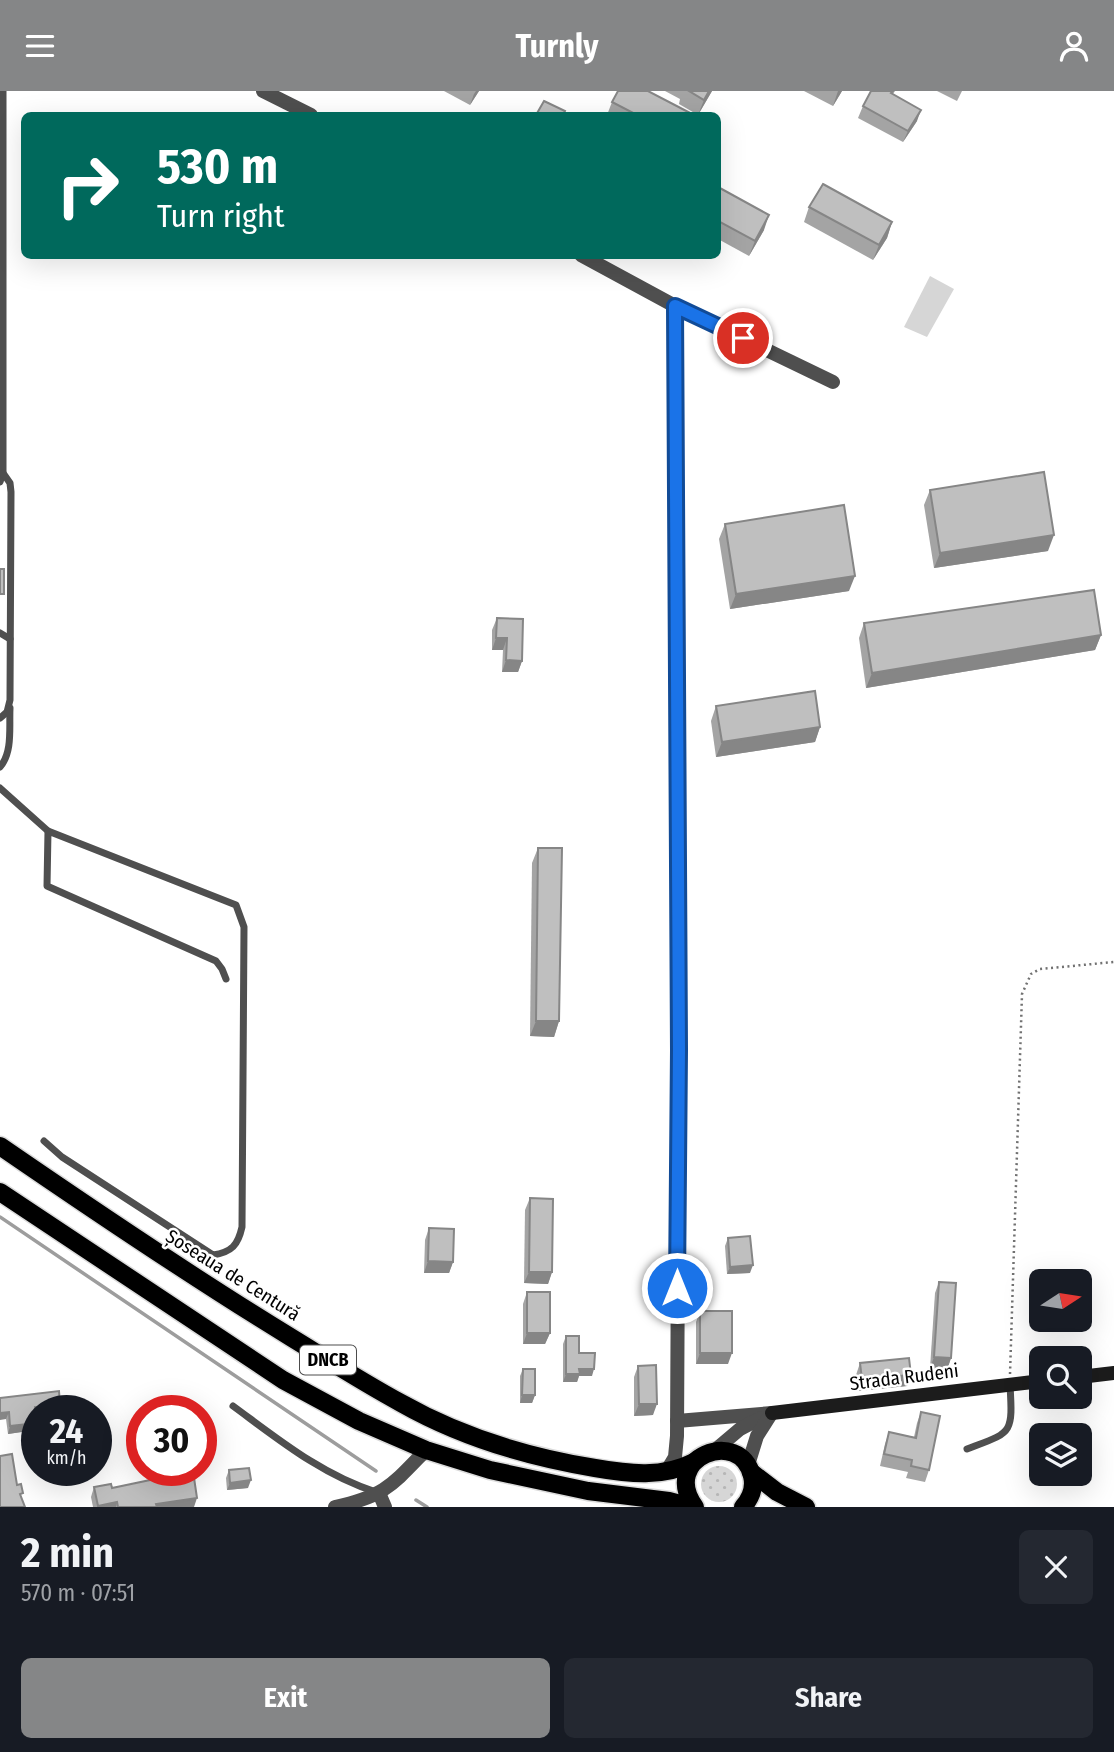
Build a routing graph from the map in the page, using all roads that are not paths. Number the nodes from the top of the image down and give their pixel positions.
1 (3, 91) edge
2 (262, 91) edge
3 (305, 112) edge
4 (588, 259) edge
5 (675, 306) junction
6 (833, 381) dead end
7 (1, 475) edge
8 (0, 482) edge
9 (0, 633) edge
10 (10, 639) junction
11 (10, 700) junction
12 (0, 719) edge
13 (0, 767) edge
14 (0, 788) edge
15 (48, 831) junction
16 (226, 979) dead end
17 (44, 1141) dead end
18 (0, 1146) edge
19 (0, 1192) edge
20 (1114, 1373) edge
21 (1092, 1376) edge
22 (1029, 1382) edge
23 (1010, 1384) junction
24 (233, 1406) dead end
25 (772, 1413) junction
26 (677, 1421) junction
27 (426, 1450) junction
28 (967, 1450) dead end
29 (714, 1451) junction
30 (694, 1462) junction
31 (749, 1469) junction
32 (666, 1472) junction
33 (382, 1500) edge
34 (335, 1507) edge
35 (694, 1507) edge
36 (743, 1507) edge
37 (806, 1507) edge

1 - 7 lane
2 - 3 street
4 - 5 street
5 - 6 street
5 - 26 street
7 - 8 lane
7 - 10 lane
9 - 10 lane
10 - 11 lane
11 - 12 lane
11 - 13 lane
14 - 15 lane
15 - 16 lane
15 - 17 lane
18 - 32 main road, Șoseaua de Centură / DNCB
19 - 27 main road, DNCB
20 - 21 street
22 - 23 street, Strada Rudeni
23 - 25 street, Strada Rudeni
23 - 28 lane
24 - 33 lane
25 - 26 street
25 - 29 street
25 - 31 street
26 - 32 street
27 - 33 street
27 - 35 main road, DNCB
29 - 30 main road, Șoseaua de Centură / DNCB
29 - 31 main road
30 - 32 main road, Șoseaua de Centură / DNCB
30 - 35 main road, DNCB
31 - 36 main road
31 - 37 main road
33 - 34 street

